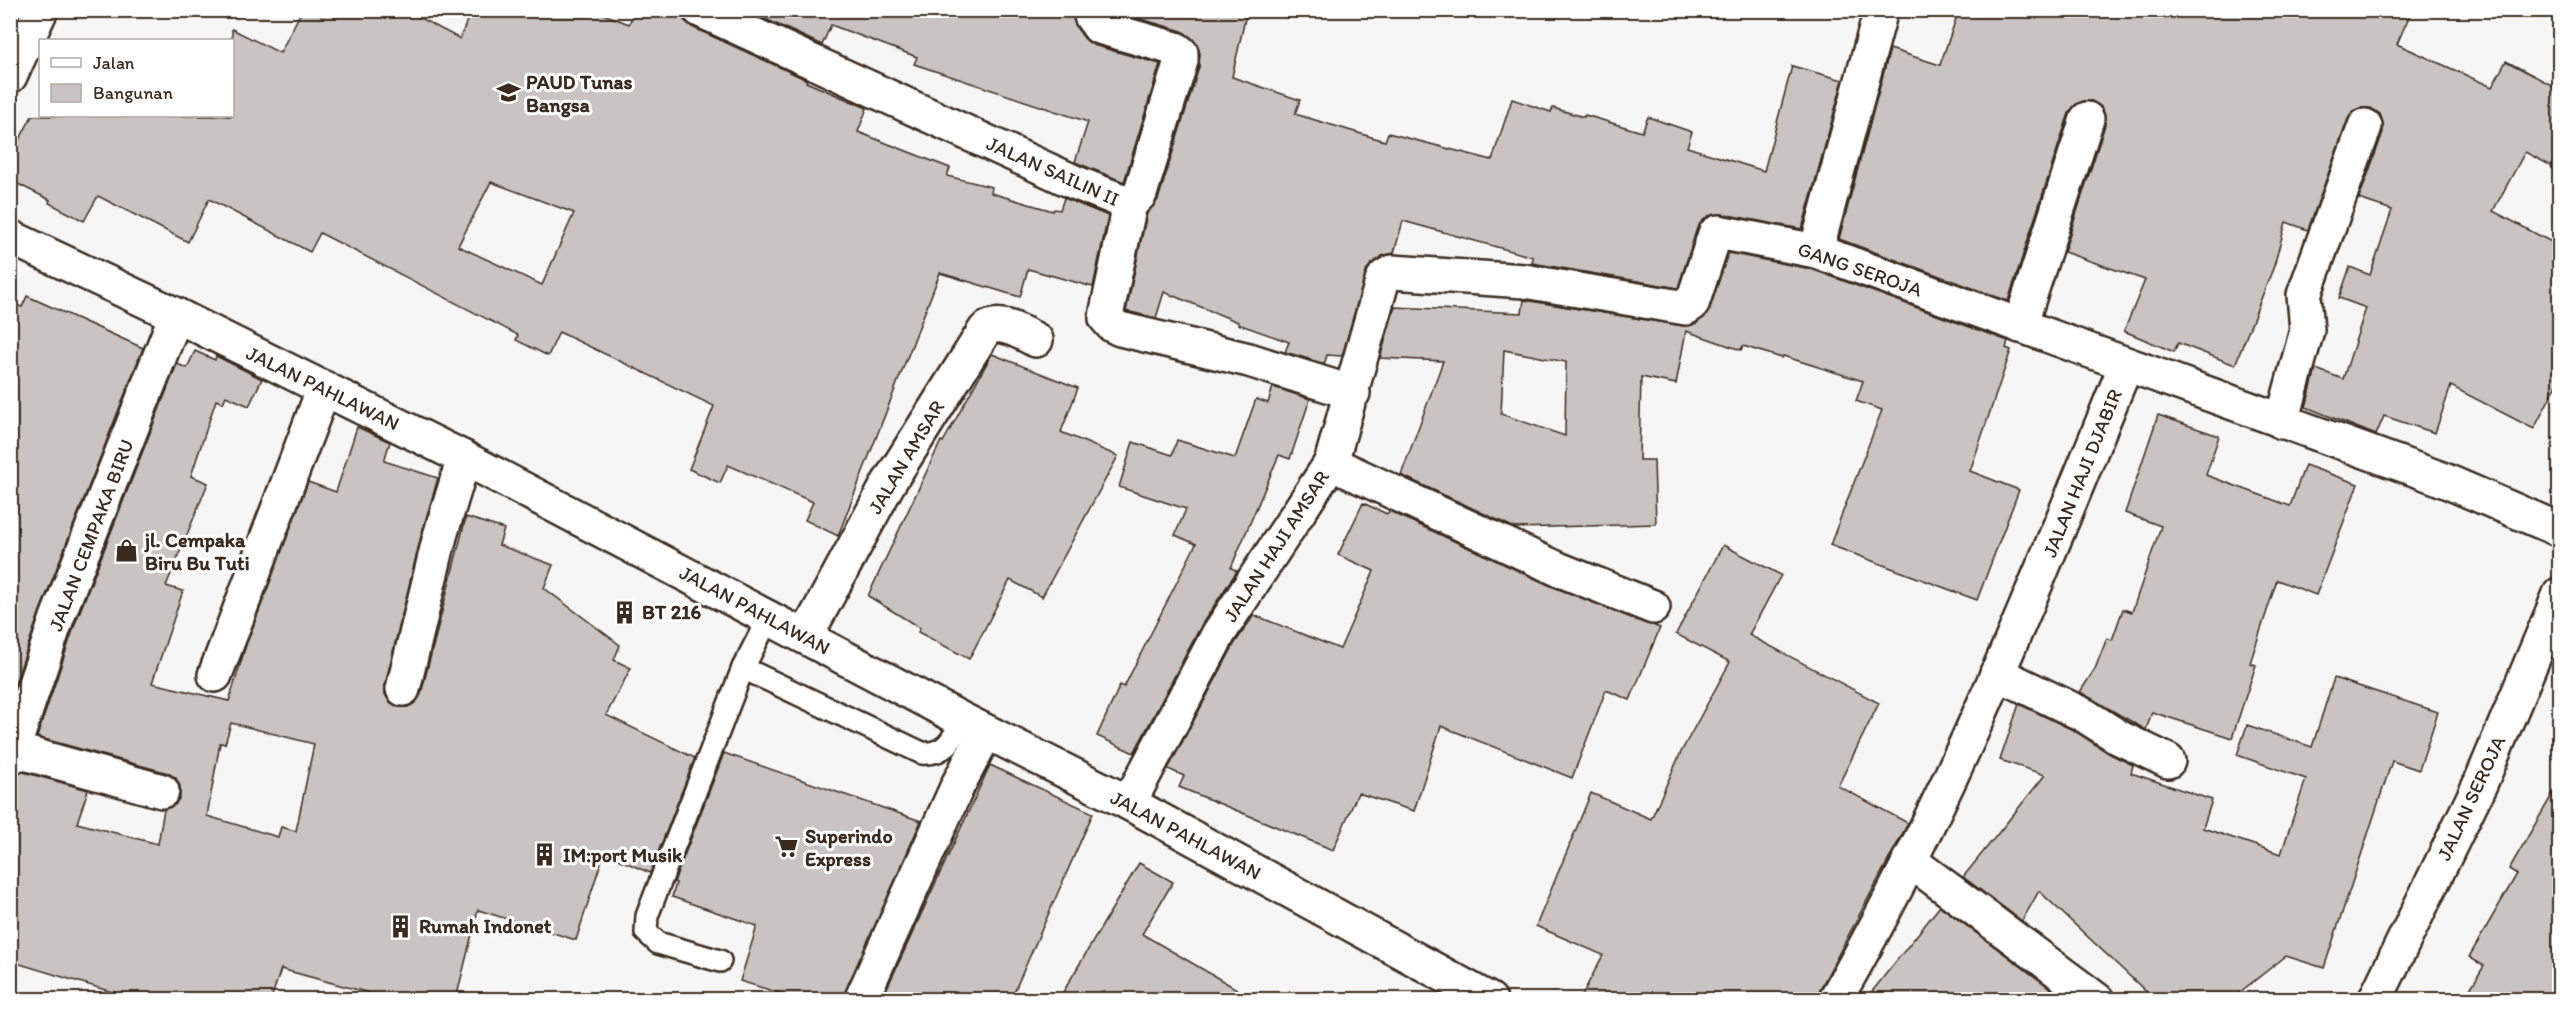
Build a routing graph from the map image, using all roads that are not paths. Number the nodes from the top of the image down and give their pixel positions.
1 (41, 10) edge
2 (700, 10) edge
3 (1090, 10) edge
4 (1881, 10) edge
5 (10, 76) edge
6 (2087, 119) dead end
7 (2365, 126) dead end
8 (1130, 204) junction
9 (10, 237) edge
10 (1816, 251) junction
11 (1388, 275) joint
12 (176, 315) junction
13 (2020, 326) junction
14 (1036, 340) dead end
15 (2126, 365) junction
16 (324, 388) junction
17 (1353, 393) junction
18 (2282, 422) junction
19 (464, 458) junction
20 (1331, 463) junction
21 (2559, 530) edge
22 (2559, 594) edge
23 (1653, 607) dead end
24 (769, 617) junction
25 (806, 636) junction
26 (743, 668) junction
27 (1997, 673) junction
28 (215, 675) dead end
29 (404, 689) dead end
30 (975, 726) junction
31 (12, 754) edge
32 (2168, 762) dead end
33 (162, 791) dead end
34 (1129, 803) junction
35 (1909, 860) junction
36 (720, 961) dead end
37 (861, 999) edge
38 (1490, 999) edge
39 (1835, 999) edge
40 (2097, 999) edge
41 (2375, 999) edge

1 - 5 street
2 - 8 street, JALAN SAILIN II
3 - 8 street
4 - 10 street
6 - 13 street
7 - 18 street
8 - 17 street, JALAN SAILIN II
9 - 12 street, JALAN PAHLAWAN
10 - 11 street, GANG SEROJA
10 - 13 street, GANG SEROJA
11 - 17 street, JALAN HAJI AMSAR
12 - 16 street, JALAN PAHLAWAN
12 - 31 street, JALAN CEMPAKA BIRU
13 - 15 street, GANG SEROJA
14 - 25 street, JALAN AMSAR
15 - 18 street
15 - 27 street, JALAN HAJI DJABIR
16 - 19 street, JALAN PAHLAWAN
16 - 28 street
17 - 20 street, JALAN HAJI AMSAR
18 - 21 street
19 - 24 street, JALAN PAHLAWAN
19 - 29 street
20 - 23 street
20 - 34 street, JALAN HAJI AMSAR
22 - 41 street, JALAN SEROJA
24 - 25 street, JALAN PAHLAWAN
24 - 26 lane
25 - 30 street, JALAN PAHLAWAN
26 - 30 lane
26 - 36 lane
27 - 32 street
27 - 35 street, JALAN HAJI DJABIR
30 - 34 street, JALAN PAHLAWAN
30 - 37 street
31 - 33 street
34 - 38 street, JALAN PAHLAWAN
35 - 39 street, JALAN HAJI DJABIR
35 - 40 street

